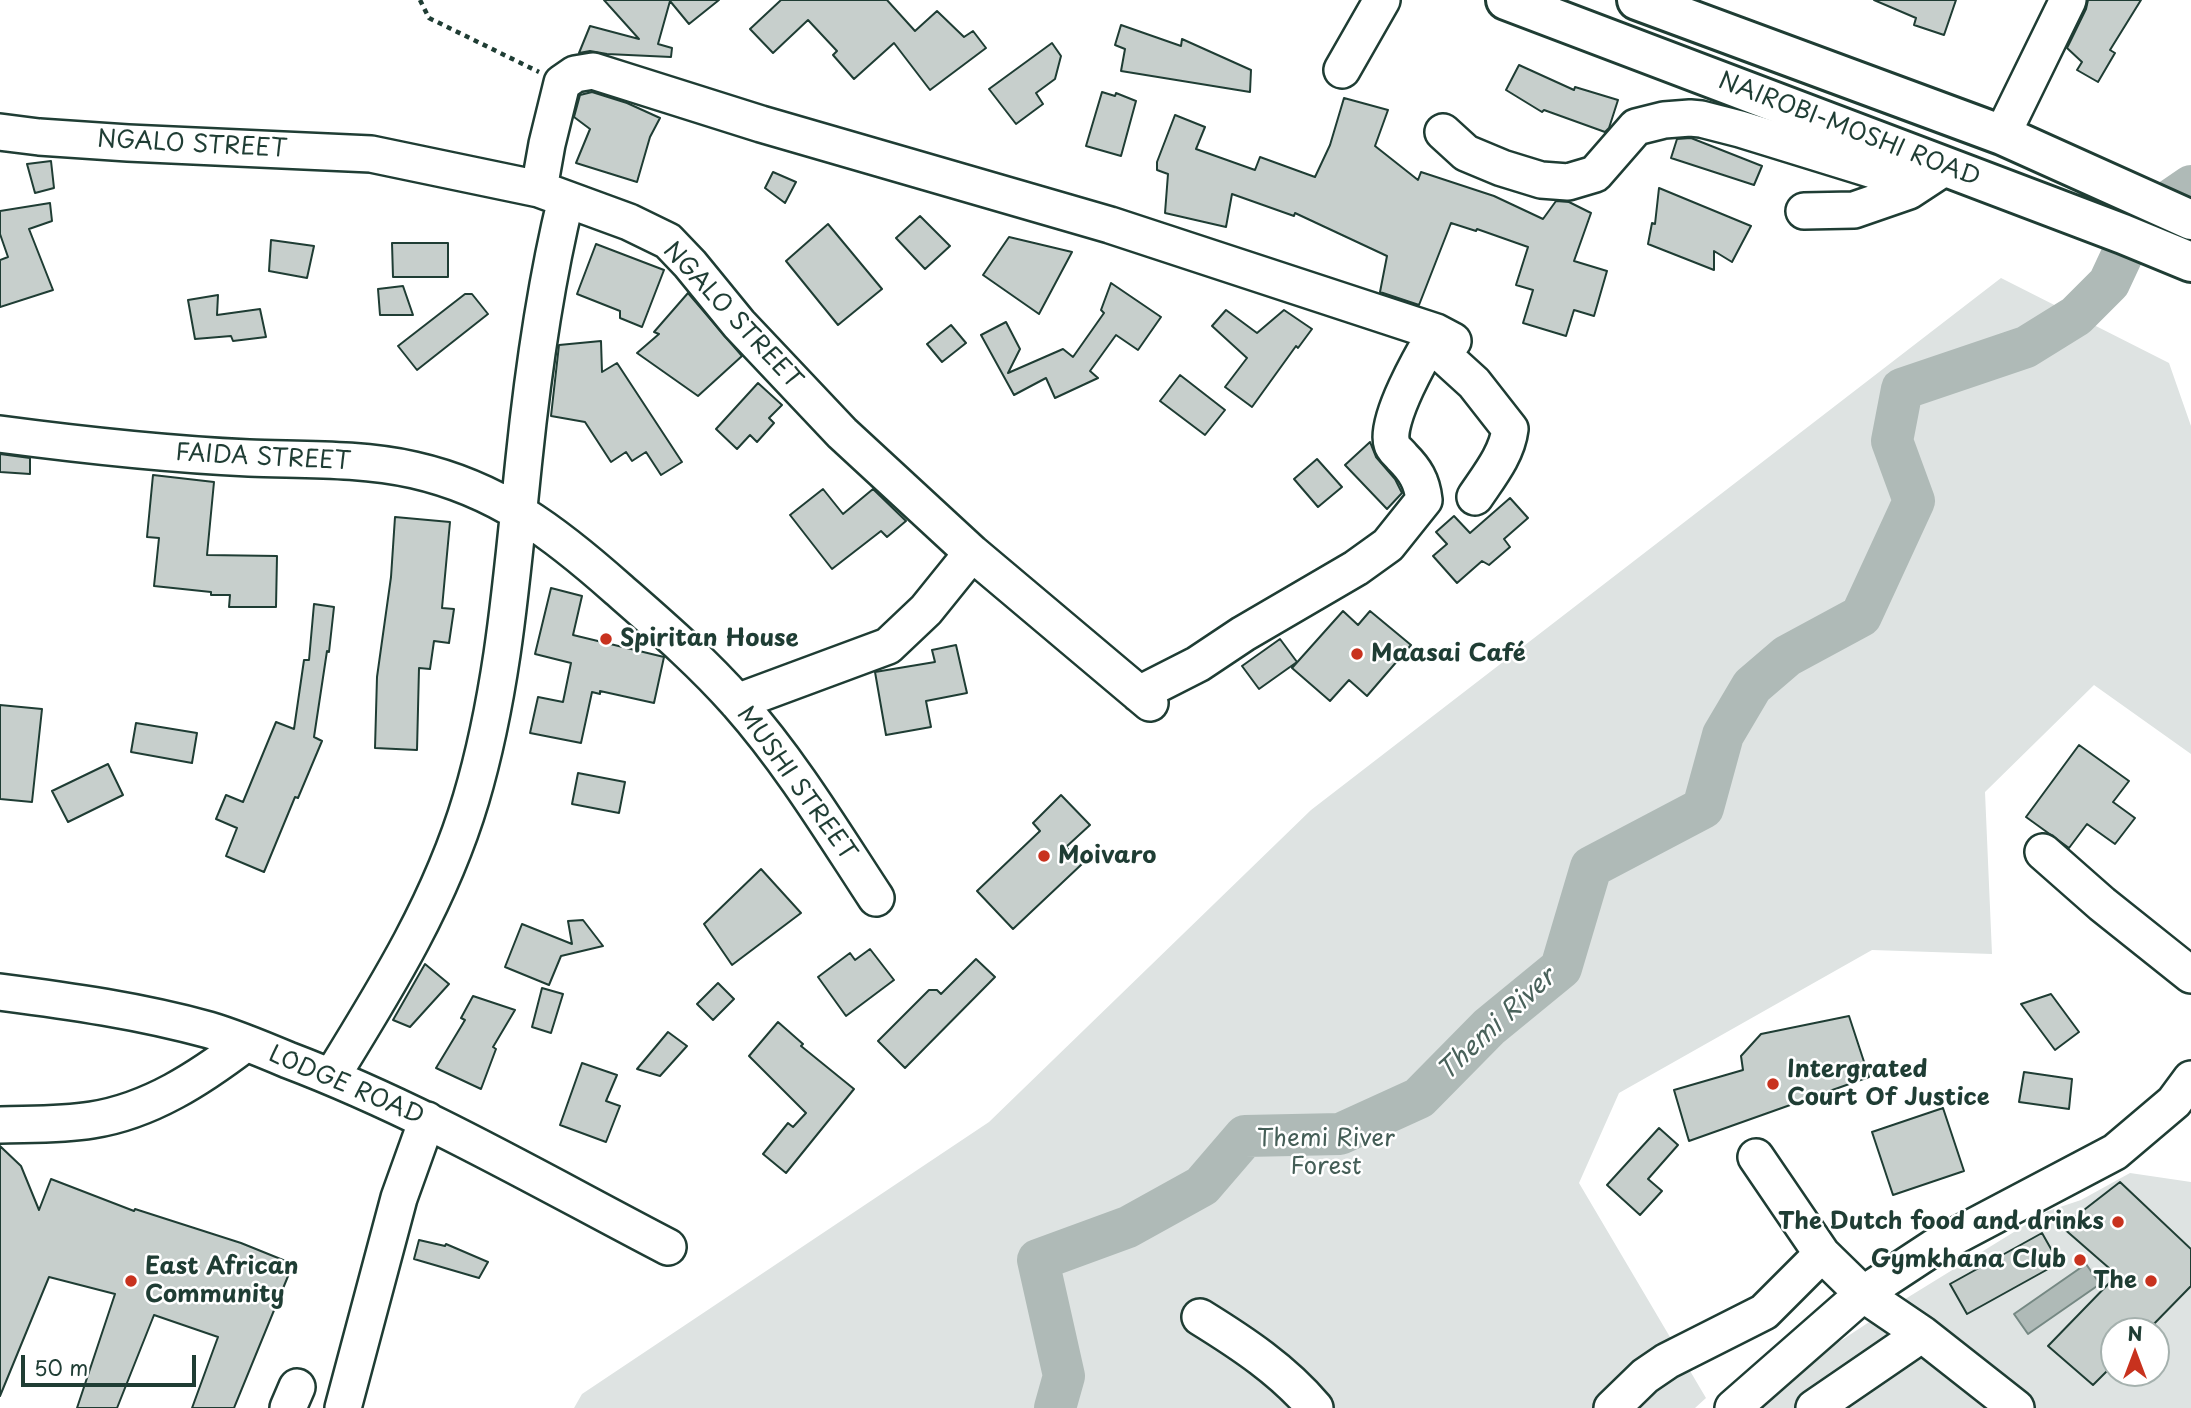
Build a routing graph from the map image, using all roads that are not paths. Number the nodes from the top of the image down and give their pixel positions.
1 (1382, 0) edge
2 (1506, 0) edge
3 (1637, 0) edge
4 (2067, 0) edge
5 (1342, 70) dead end
6 (0, 132) edge
7 (1443, 132) dead end
8 (2002, 135) junction
9 (1939, 164) junction
10 (553, 194) junction
11 (1804, 211) dead end
12 (2191, 220) edge
13 (2191, 262) edge
14 (1440, 339) junction
15 (0, 434) edge
16 (1475, 497) dead end
17 (519, 512) junction
18 (972, 553) junction
19 (737, 702) junction
20 (2043, 852) dead end
21 (876, 898) dead end
22 (2191, 975) edge
23 (0, 992) edge
24 (246, 1043) junction
25 (332, 1076) junction
26 (2191, 1079) edge
27 (427, 1120) junction
28 (0, 1125) edge
29 (1756, 1157) dead end
30 (668, 1247) dead end
31 (1822, 1254) junction
32 (1863, 1294) junction
33 (1200, 1317) dead end
34 (1922, 1334) junction
35 (343, 1408) edge
36 (1315, 1408) edge
37 (1612, 1408) edge
38 (1733, 1408) edge
39 (1814, 1408) edge
40 (2016, 1408) edge

1 - 5 street
2 - 9 highway, NAIROBI-MOSHI ROAD
3 - 8 highway, NAIROBI-MOSHI ROAD
4 - 8 street
6 - 10 street, NGALO STREET
7 - 9 street
8 - 12 highway, NAIROBI-MOSHI ROAD
9 - 11 street
9 - 13 highway, NAIROBI-MOSHI ROAD
10 - 14 street
10 - 17 street
10 - 18 street, NGALO STREET
14 - 16 street
14 - 18 street, NGALO STREET
15 - 17 street, FAIDA STREET
17 - 19 street, MUSHI STREET
17 - 25 street
18 - 19 street
19 - 21 street, MUSHI STREET
20 - 22 street
23 - 24 street, LODGE ROAD
24 - 25 street, LODGE ROAD
24 - 28 street
25 - 27 street, LODGE ROAD
26 - 32 street
27 - 30 street, LODGE ROAD
27 - 35 street
29 - 31 street
31 - 32 street
31 - 37 street
32 - 34 street
32 - 38 street
33 - 36 street
34 - 39 street
34 - 40 street

